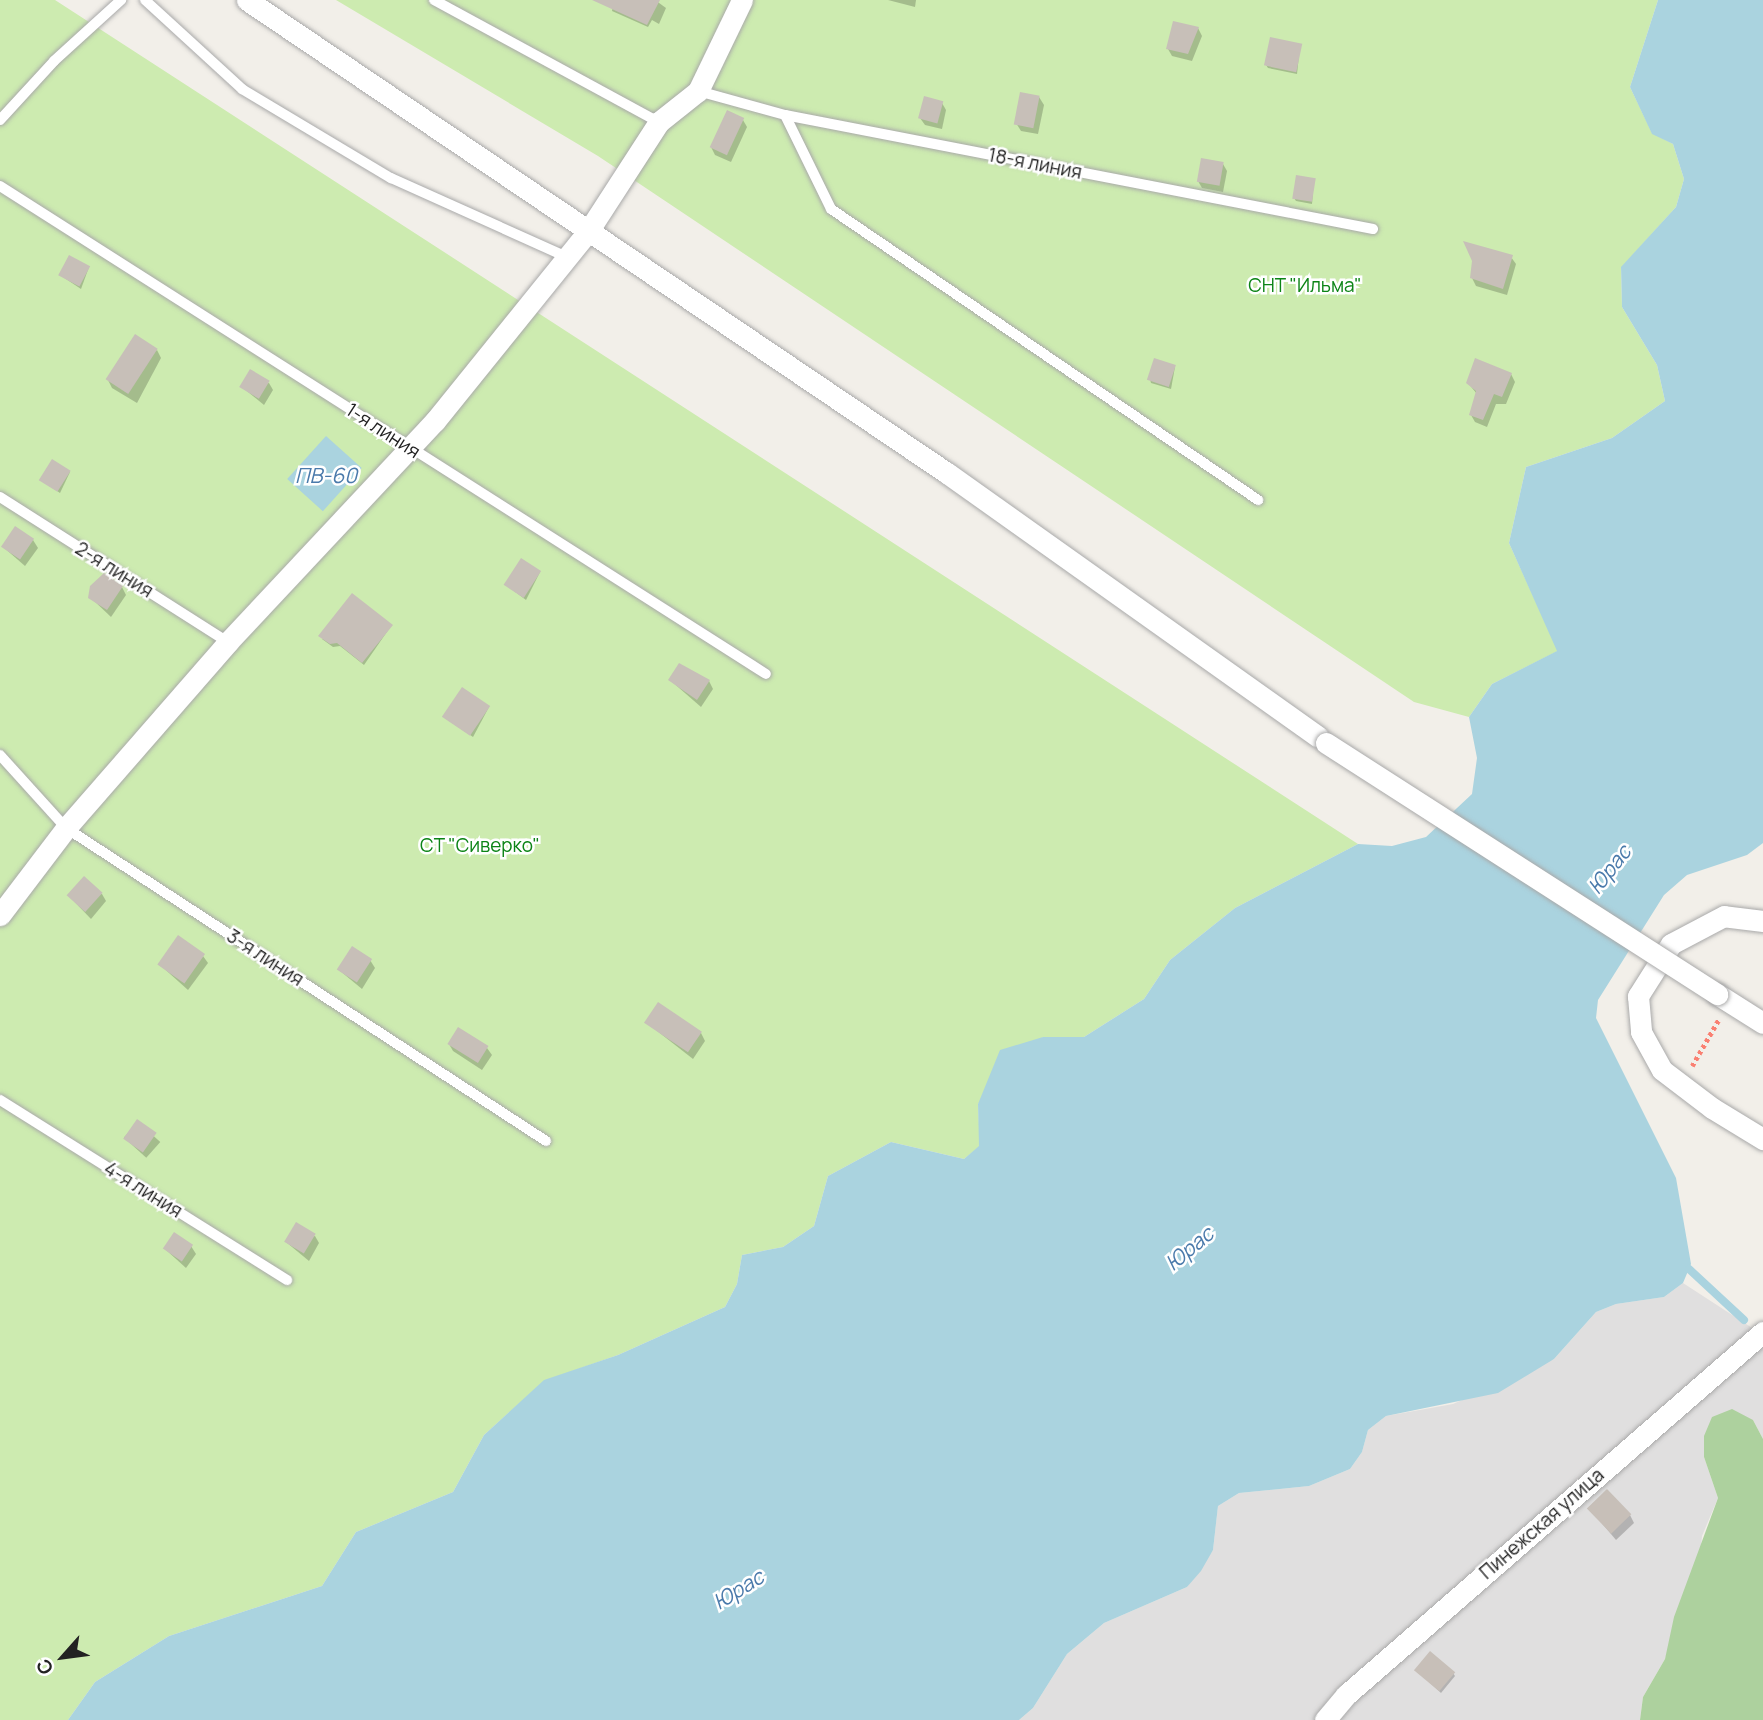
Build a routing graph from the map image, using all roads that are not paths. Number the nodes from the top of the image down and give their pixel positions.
1 (121, 0) edge
2 (145, 0) edge
3 (247, 0) edge
4 (433, 0) edge
5 (742, 0) edge
6 (698, 91) junction
7 (785, 115) junction
8 (0, 120) edge
9 (659, 122) junction
10 (0, 186) edge
11 (1373, 229) dead end
12 (589, 230) junction
13 (567, 257) junction
14 (409, 448) junction
15 (0, 497) edge
16 (1258, 500) dead end
17 (228, 642) junction
18 (766, 674) dead end
19 (0, 755) edge
20 (66, 828) junction
21 (0, 915) edge
22 (1763, 921) edge
23 (1763, 1023) edge
24 (0, 1100) edge
25 (1763, 1139) edge
26 (546, 1141) dead end
27 (287, 1280) dead end
28 (1763, 1332) edge
29 (1325, 1720) edge

1 - 8 lane
2 - 13 lane
3 - 12 street
4 - 9 lane
5 - 6 street
6 - 7 lane, 18-я линия
6 - 9 street
7 - 11 lane, 18-я линия
7 - 16 lane
9 - 12 street
10 - 14 lane, 1-я линия
12 - 13 street
12 - 23 street, bridge
13 - 14 street
14 - 17 street
14 - 18 lane, 1-я линия
15 - 17 lane, 2-я линия
17 - 20 street
19 - 20 lane, 3-я линия
20 - 21 street
20 - 26 lane, 3-я линия
22 - 25 street
24 - 27 lane, 4-я линия
28 - 29 street, Пинежская улица

